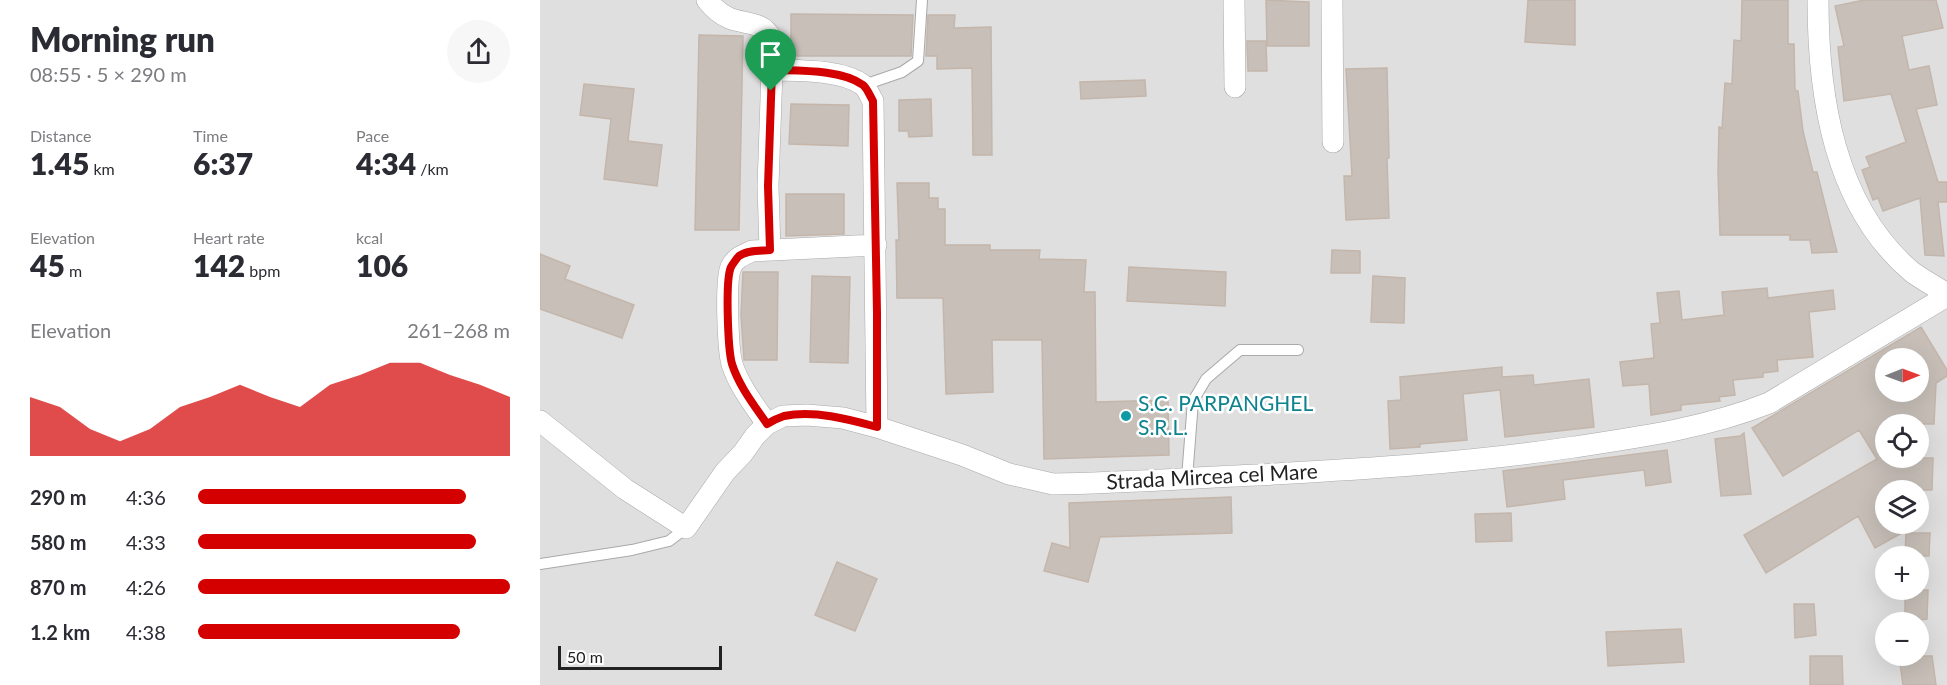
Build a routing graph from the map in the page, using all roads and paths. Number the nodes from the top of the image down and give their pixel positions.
1 (707, 0) edge
2 (922, 0) edge
3 (1234, 0) edge
4 (1332, 0) edge
5 (1818, 0) edge
6 (772, 70) junction
7 (864, 85) junction
8 (1235, 87) dead end
9 (1334, 142) dead end
10 (876, 245) junction
11 (770, 250) junction
12 (1947, 295) edge
13 (1298, 350) dead end
14 (540, 421) edge
15 (767, 424) junction
16 (877, 427) junction
17 (1187, 478) junction
18 (686, 528) junction
19 (540, 564) edge

1 - 6 street
2 - 7 lane
3 - 8 street
4 - 9 street
5 - 12 street
6 - 7 street
6 - 11 street
7 - 10 street
10 - 11 street
10 - 16 street
11 - 15 street
12 - 17 street, Strada Mircea cel Mare
13 - 17 lane
14 - 18 street
15 - 16 street, Strada Mircea cel Mare
15 - 18 street
16 - 17 street, Strada Mircea cel Mare
18 - 19 lane

